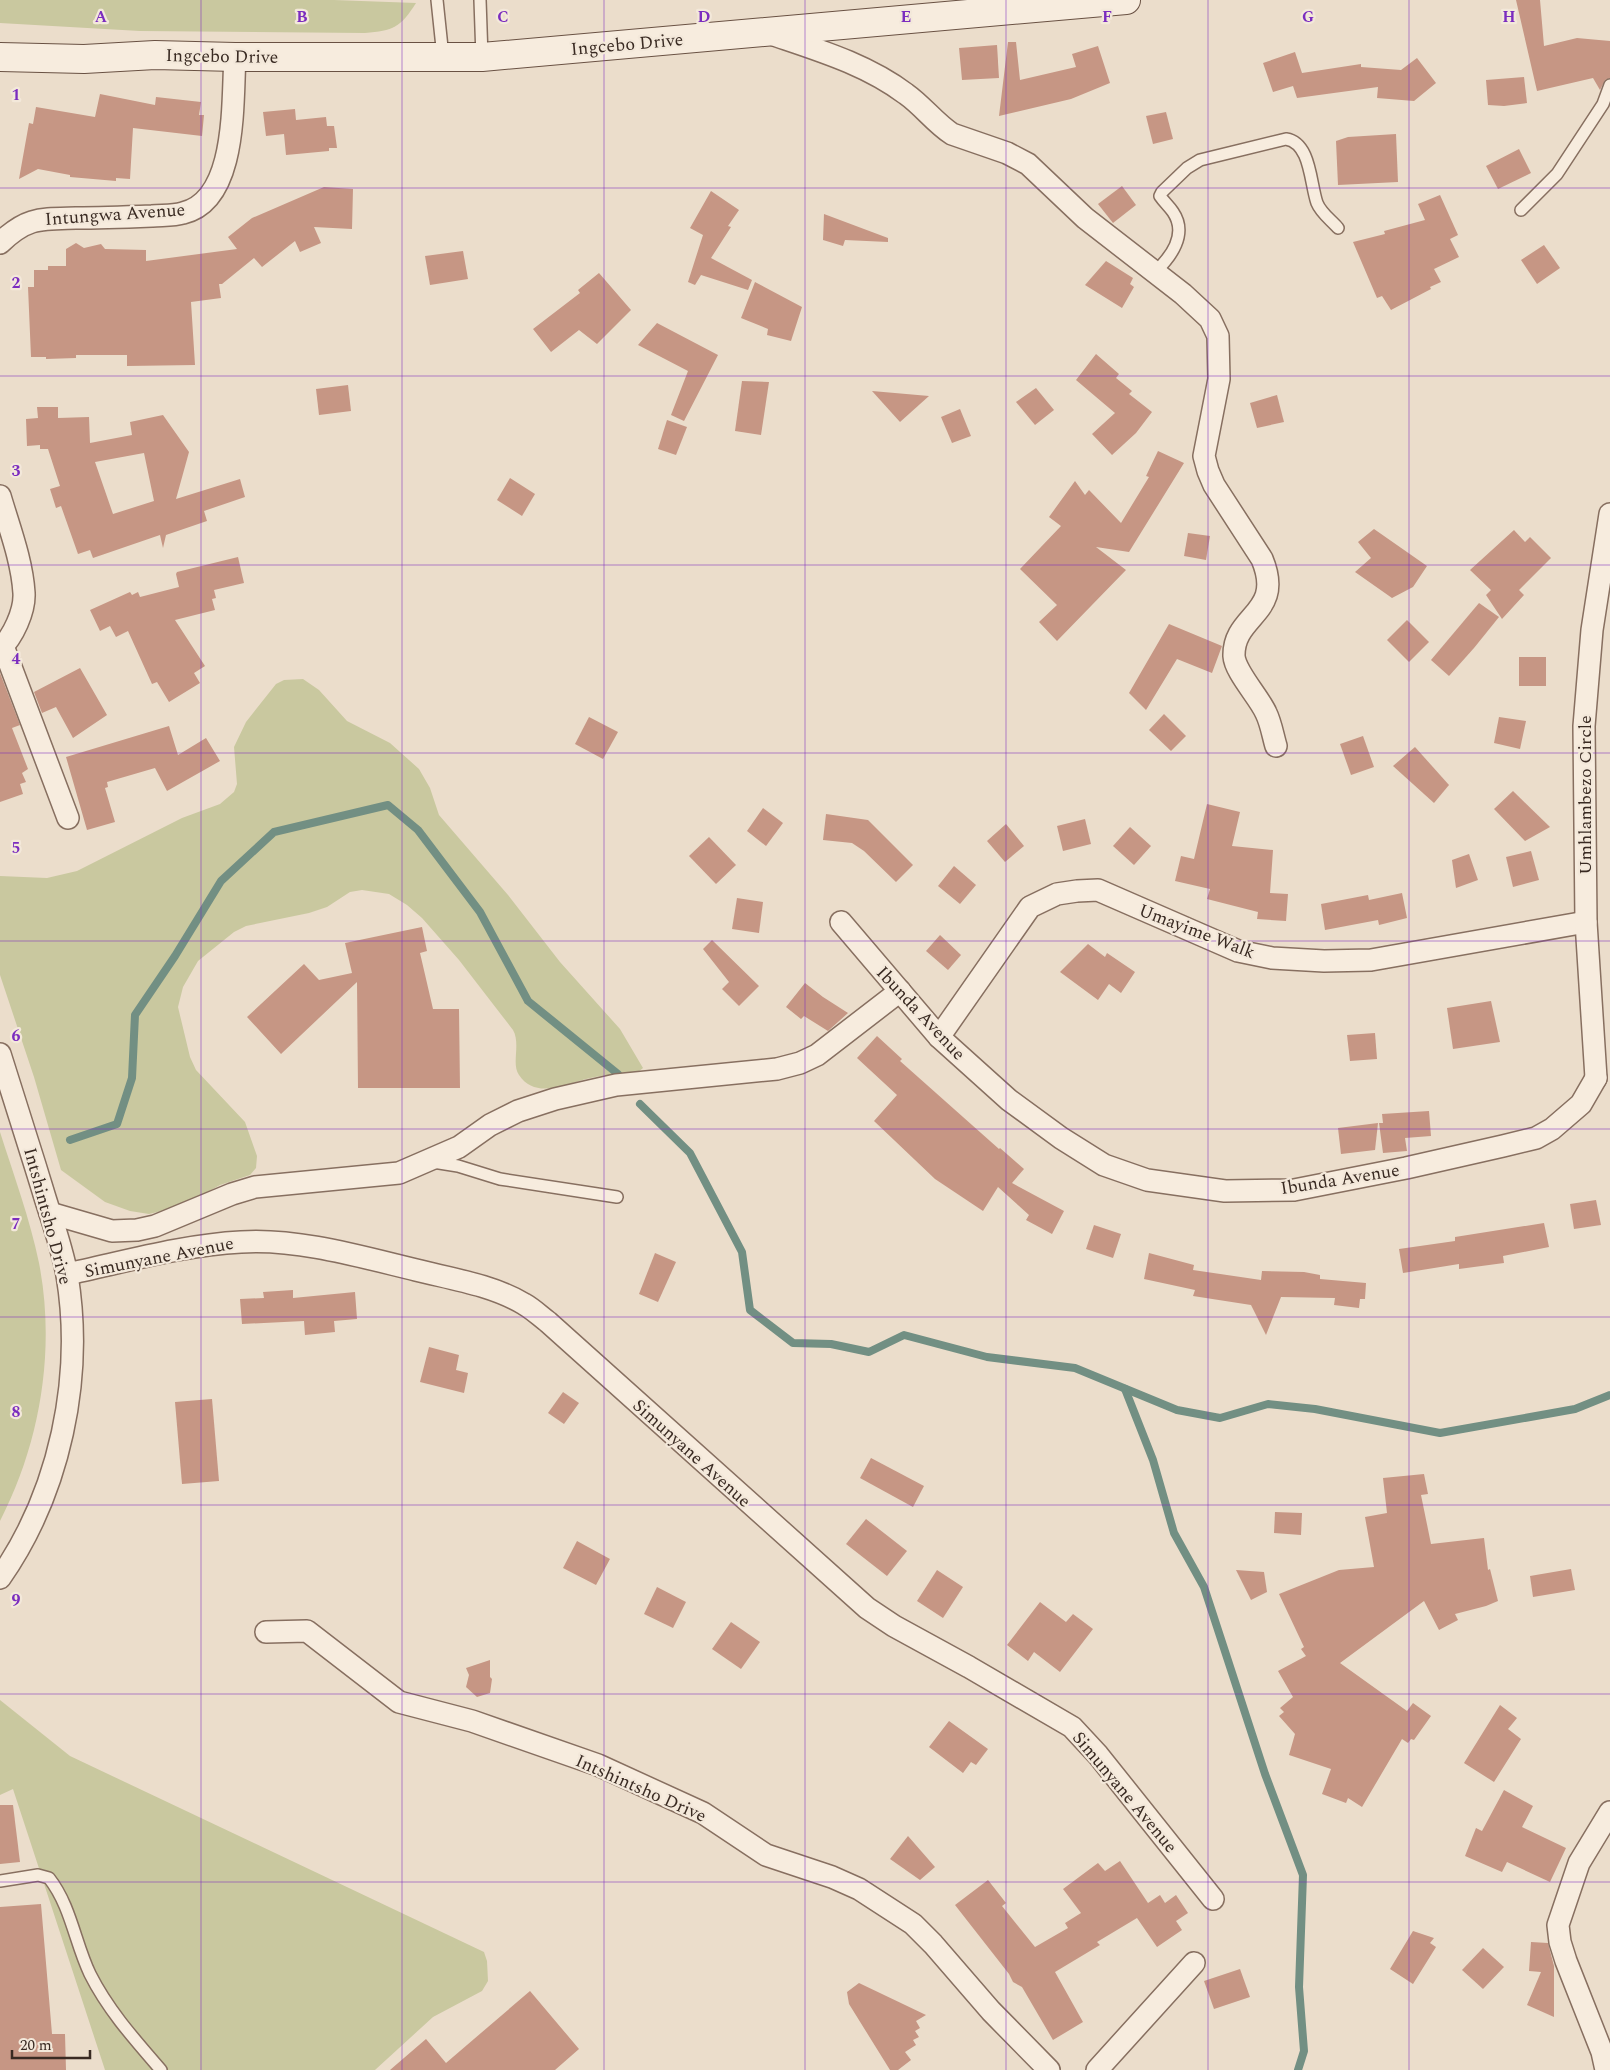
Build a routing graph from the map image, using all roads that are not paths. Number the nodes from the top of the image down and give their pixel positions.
1 (437, 0) edge
2 (480, 0) edge
3 (1126, 0) edge
4 (765, 32) junction
5 (0, 40) edge
6 (155, 55) junction
7 (0, 57) edge
8 (235, 57) junction
9 (482, 57) junction
10 (443, 58) junction
11 (1610, 85) edge
12 (1521, 210) dead end
13 (1338, 228) dead end
14 (0, 243) edge
15 (1155, 272) junction
16 (0, 496) edge
17 (1610, 514) edge
18 (2, 647) edge
19 (1276, 746) dead end
20 (68, 818) dead end
21 (840, 922) dead end
22 (1586, 922) junction
23 (900, 991) junction
24 (939, 1037) junction
25 (0, 1054) edge
26 (1603, 1078) edge
27 (428, 1161) junction
28 (617, 1197) dead end
29 (50, 1213) junction
30 (67, 1274) junction
31 (0, 1578) edge
32 (266, 1632) dead end
33 (1610, 1812) edge
34 (0, 1881) edge
35 (1213, 1900) dead end
36 (1194, 1963) dead end
37 (161, 2070) edge
38 (1049, 2070) edge
39 (1097, 2070) edge
40 (1606, 2070) edge

1 - 10 lane
2 - 9 lane
3 - 4 main road, Ingcebo Drive
4 - 9 main road, Ingcebo Drive
4 - 15 street
5 - 6 main road, Ingcebo Drive
6 - 7 main road, Ingcebo Drive
6 - 8 main road, Ingcebo Drive
8 - 10 main road, Ingcebo Drive
8 - 14 street, Intungwa Avenue
9 - 10 main road, Ingcebo Drive
11 - 12 lane
13 - 15 lane
15 - 19 street
16 - 18 street
17 - 22 street, Umhlambezo Circle
18 - 20 street
21 - 23 street, Ibunda Avenue
22 - 24 street, Umayime Walk
22 - 26 street, Umhlambezo Circle
23 - 24 street, Ibunda Avenue
23 - 27 street
24 - 26 street, Ibunda Avenue
25 - 29 street, Intshintsho Drive
27 - 28 lane
27 - 29 street
29 - 30 street, Intshintsho Drive
30 - 31 street, Intshintsho Drive
30 - 35 street, Simunyane Avenue
32 - 38 street, Intshintsho Drive
33 - 40 street
34 - 37 lane
36 - 39 street

